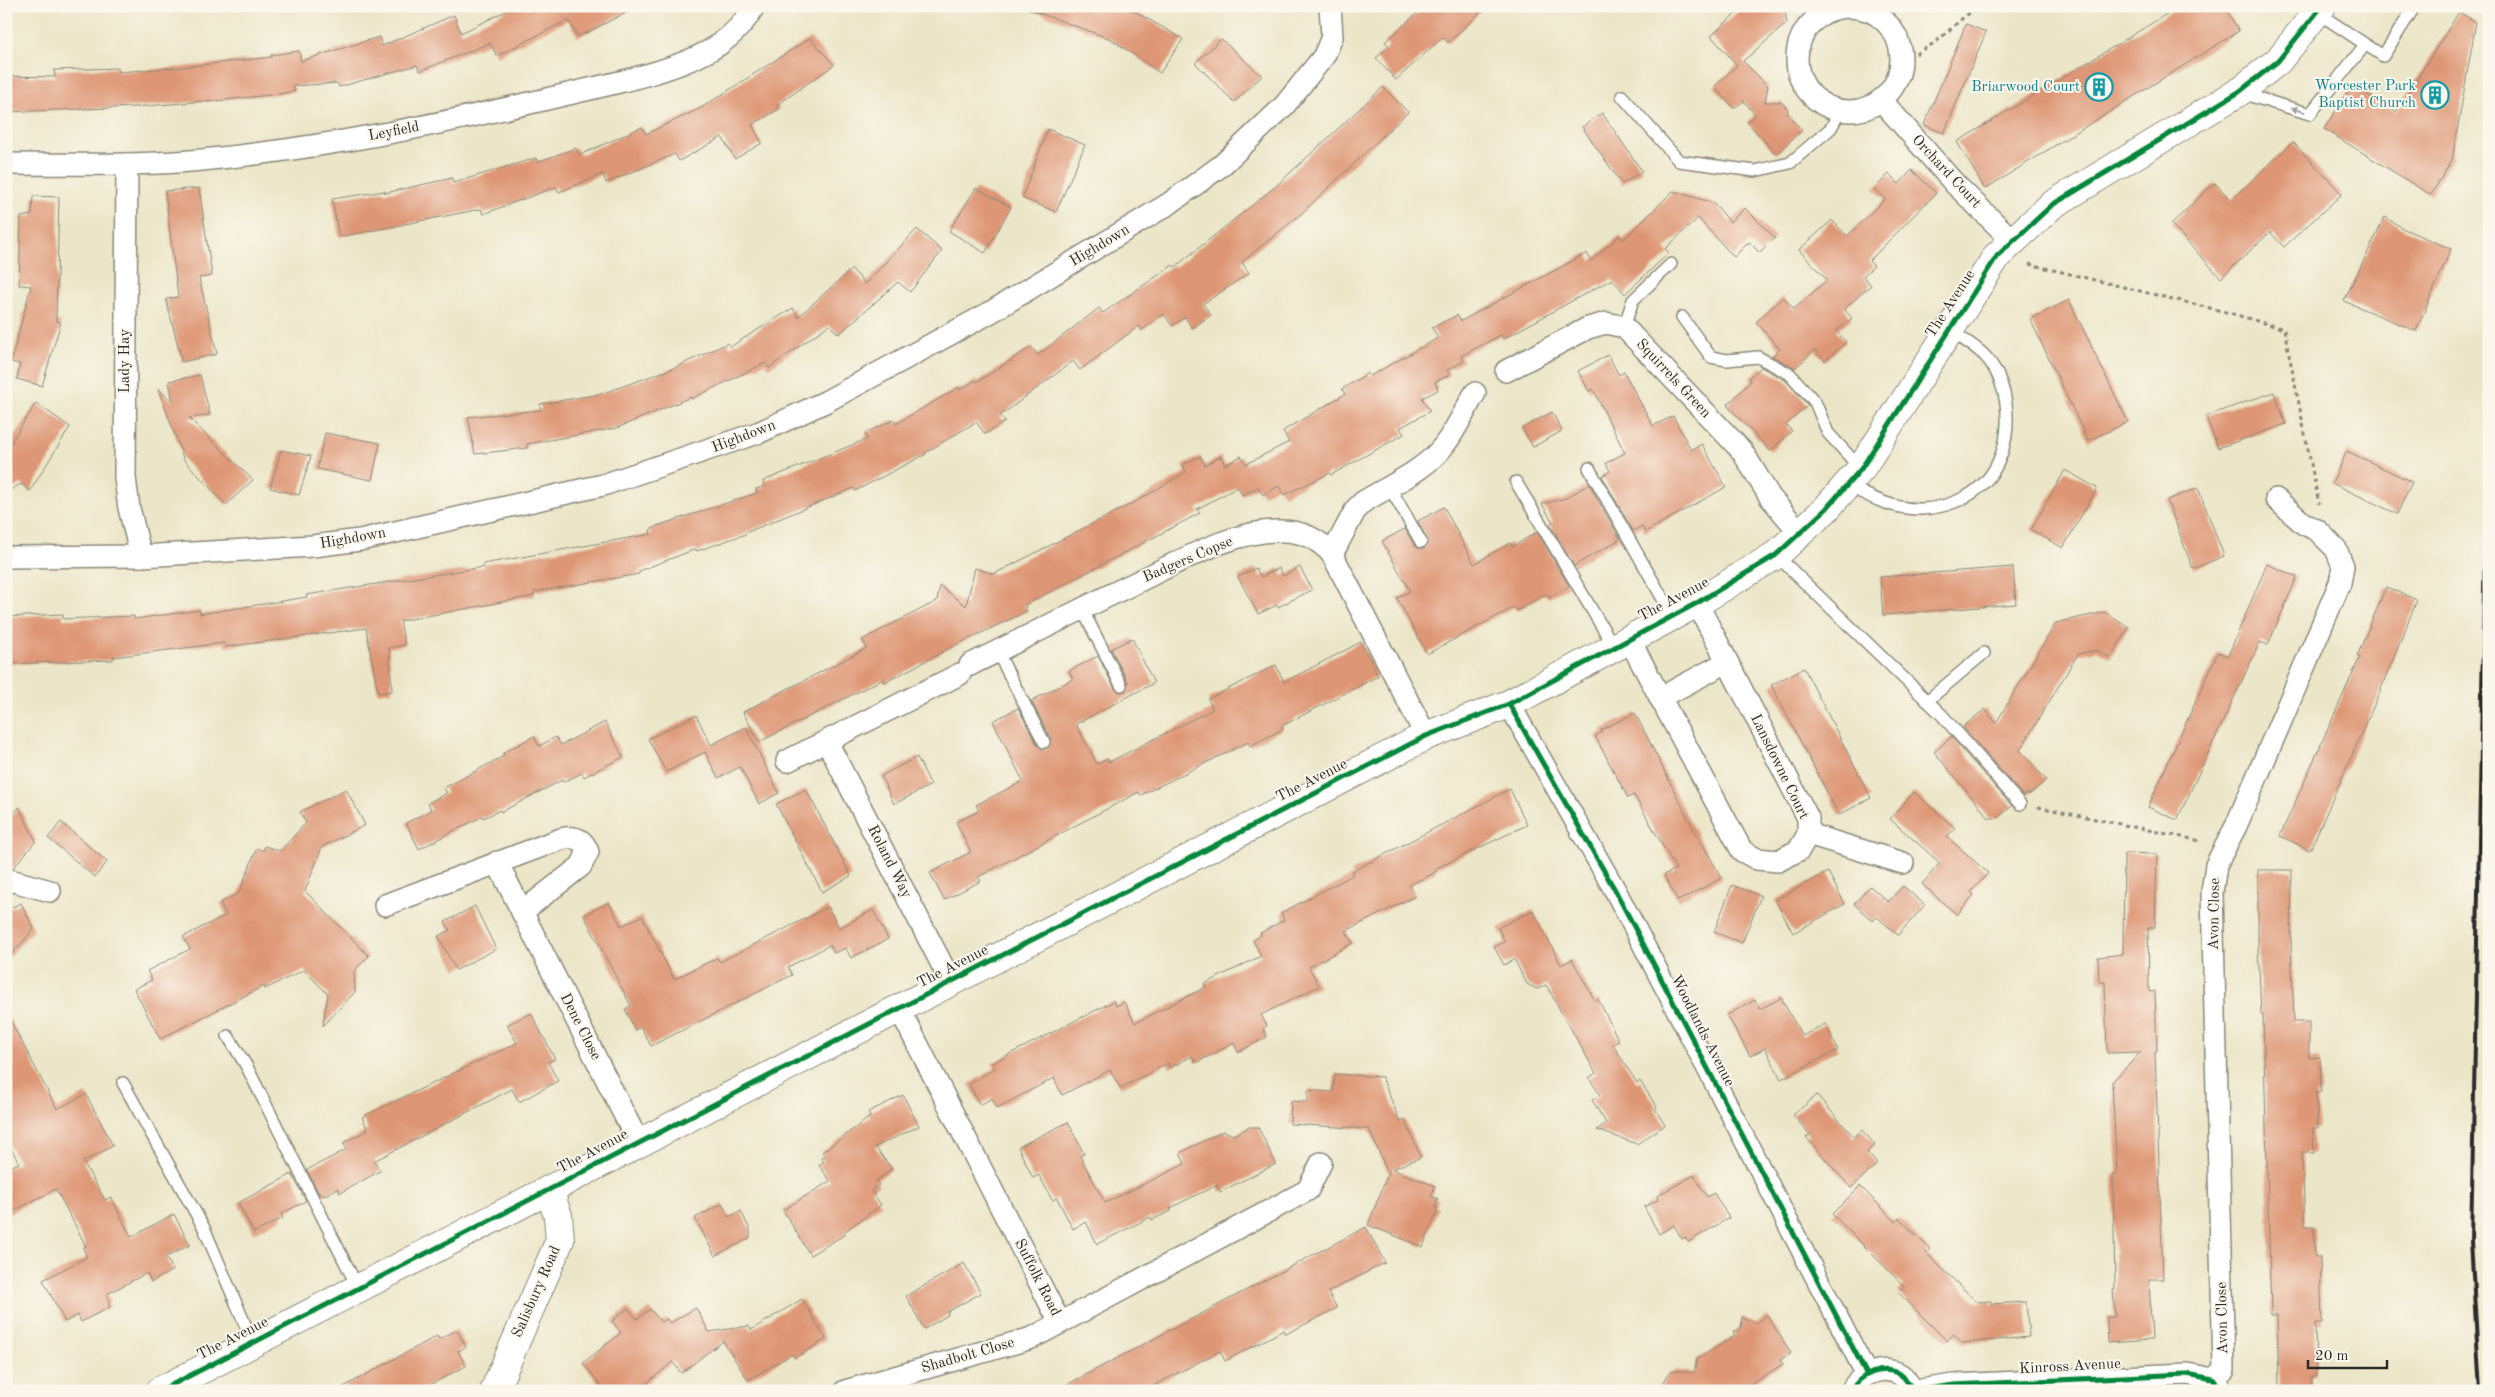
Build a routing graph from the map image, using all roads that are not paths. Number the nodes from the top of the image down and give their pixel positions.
1 (754, 6) edge
2 (1330, 6) edge
3 (1846, 6) edge
4 (2416, 6) edge
5 (2320, 10) edge
6 (2365, 45) junction
7 (2239, 92) junction
8 (1622, 96) dead end
9 (1881, 100) junction
10 (1840, 111) junction
11 (6, 164) edge
12 (127, 164) junction
13 (2005, 249) junction
14 (1670, 264) dead end
15 (1682, 317) dead end
16 (1624, 327) junction
17 (1949, 330) junction
18 (1506, 371) dead end
19 (1475, 393) dead end
20 (1589, 468) dead end
21 (1854, 477) junction
22 (1516, 482) dead end
23 (1390, 486) junction
24 (2276, 499) dead end
25 (1801, 534) junction
26 (1421, 542) dead end
27 (1332, 554) junction
28 (141, 556) junction
29 (1776, 556) junction
30 (6, 557) edge
31 (1697, 603) junction
32 (1082, 609) junction
33 (1672, 615) junction
34 (1621, 643) junction
35 (997, 651) junction
36 (1984, 653) dead end
37 (1726, 663) junction
38 (1121, 685) dead end
39 (1660, 698) junction
40 (1927, 701) junction
41 (1509, 704) junction
42 (1426, 736) junction
43 (827, 742) junction
44 (1044, 742) dead end
45 (788, 761) dead end
46 (2020, 804) road end
47 (1808, 834) junction
48 (497, 862) junction
49 (1903, 863) dead end
50 (6, 878) edge
51 (50, 891) dead end
52 (385, 905) dead end
53 (522, 912) junction
54 (951, 982) junction
55 (899, 1008) junction
56 (228, 1036) dead end
57 (123, 1083) dead end
58 (638, 1142) junction
59 (1321, 1163) dead end
60 (549, 1190) junction
61 (358, 1288) junction
62 (1060, 1323) junction
63 (253, 1343) junction
64 (1866, 1373) junction
65 (2217, 1385) edge
66 (160, 1391) edge
67 (494, 1391) edge
68 (845, 1391) edge
69 (1851, 1391) edge
70 (1914, 1391) edge

1 - 12 street, Leyfield
2 - 28 street, Highdown
3 - 9 street
3 - 10 street
4 - 6 lane
5 - 6 lane
5 - 7 street, The Avenue
6 -> 7 lane
7 - 13 street, The Avenue
8 - 10 lane
9 - 10 street
9 - 13 street, Orchard Court
11 - 12 street, Leyfield
12 - 28 street, Lady Hay
13 - 17 street, The Avenue
14 - 16 lane
15 - 21 lane
16 - 18 street, Squirrels Green
16 - 25 street, Squirrels Green
17 - 21 street, The Avenue
17 - 21 lane
19 - 23 street
20 - 33 lane
21 - 25 street, The Avenue
22 - 34 lane
23 - 26 lane
23 - 27 street
24 - 65 street, Avon Close
25 - 29 street, The Avenue
27 - 32 street, Badgers Copse
27 - 42 street, Badgers Copse
28 - 30 street, Highdown
29 - 31 street, The Avenue
29 - 40 lane
31 - 33 street, The Avenue
31 - 37 street, Lansdowne Court
32 - 35 street, Badgers Copse
32 - 38 lane
33 - 34 street, The Avenue
34 - 39 street, Lansdowne Court
34 - 41 street, The Avenue
35 - 43 street, Badgers Copse
35 - 44 lane
36 - 40 lane
37 - 39 street
37 - 47 street, Lansdowne Court
39 - 47 street, Lansdowne Court
40 - 46 lane
41 - 42 street, The Avenue
41 - 64 street, Woodlands Avenue
42 - 54 street, The Avenue
43 - 45 street
43 - 54 street, Roland Way
47 - 49 street
48 - 52 street
48 - 53 street, Dene Close
48 - 53 street
50 - 51 street
53 - 58 street, Dene Close
54 - 55 street, The Avenue
55 - 58 street, The Avenue
55 - 62 street, Suffolk Road
56 - 61 lane
57 - 63 lane
58 - 60 street, The Avenue
59 - 62 street, Suffolk Road
60 - 61 street, The Avenue
60 - 67 street, Salisbury Road
61 - 63 street, The Avenue
62 - 68 street, Shadbolt Close
63 - 66 street, The Avenue
64 - 69 street
64 - 70 street
65 - 70 street, Kinross Avenue

